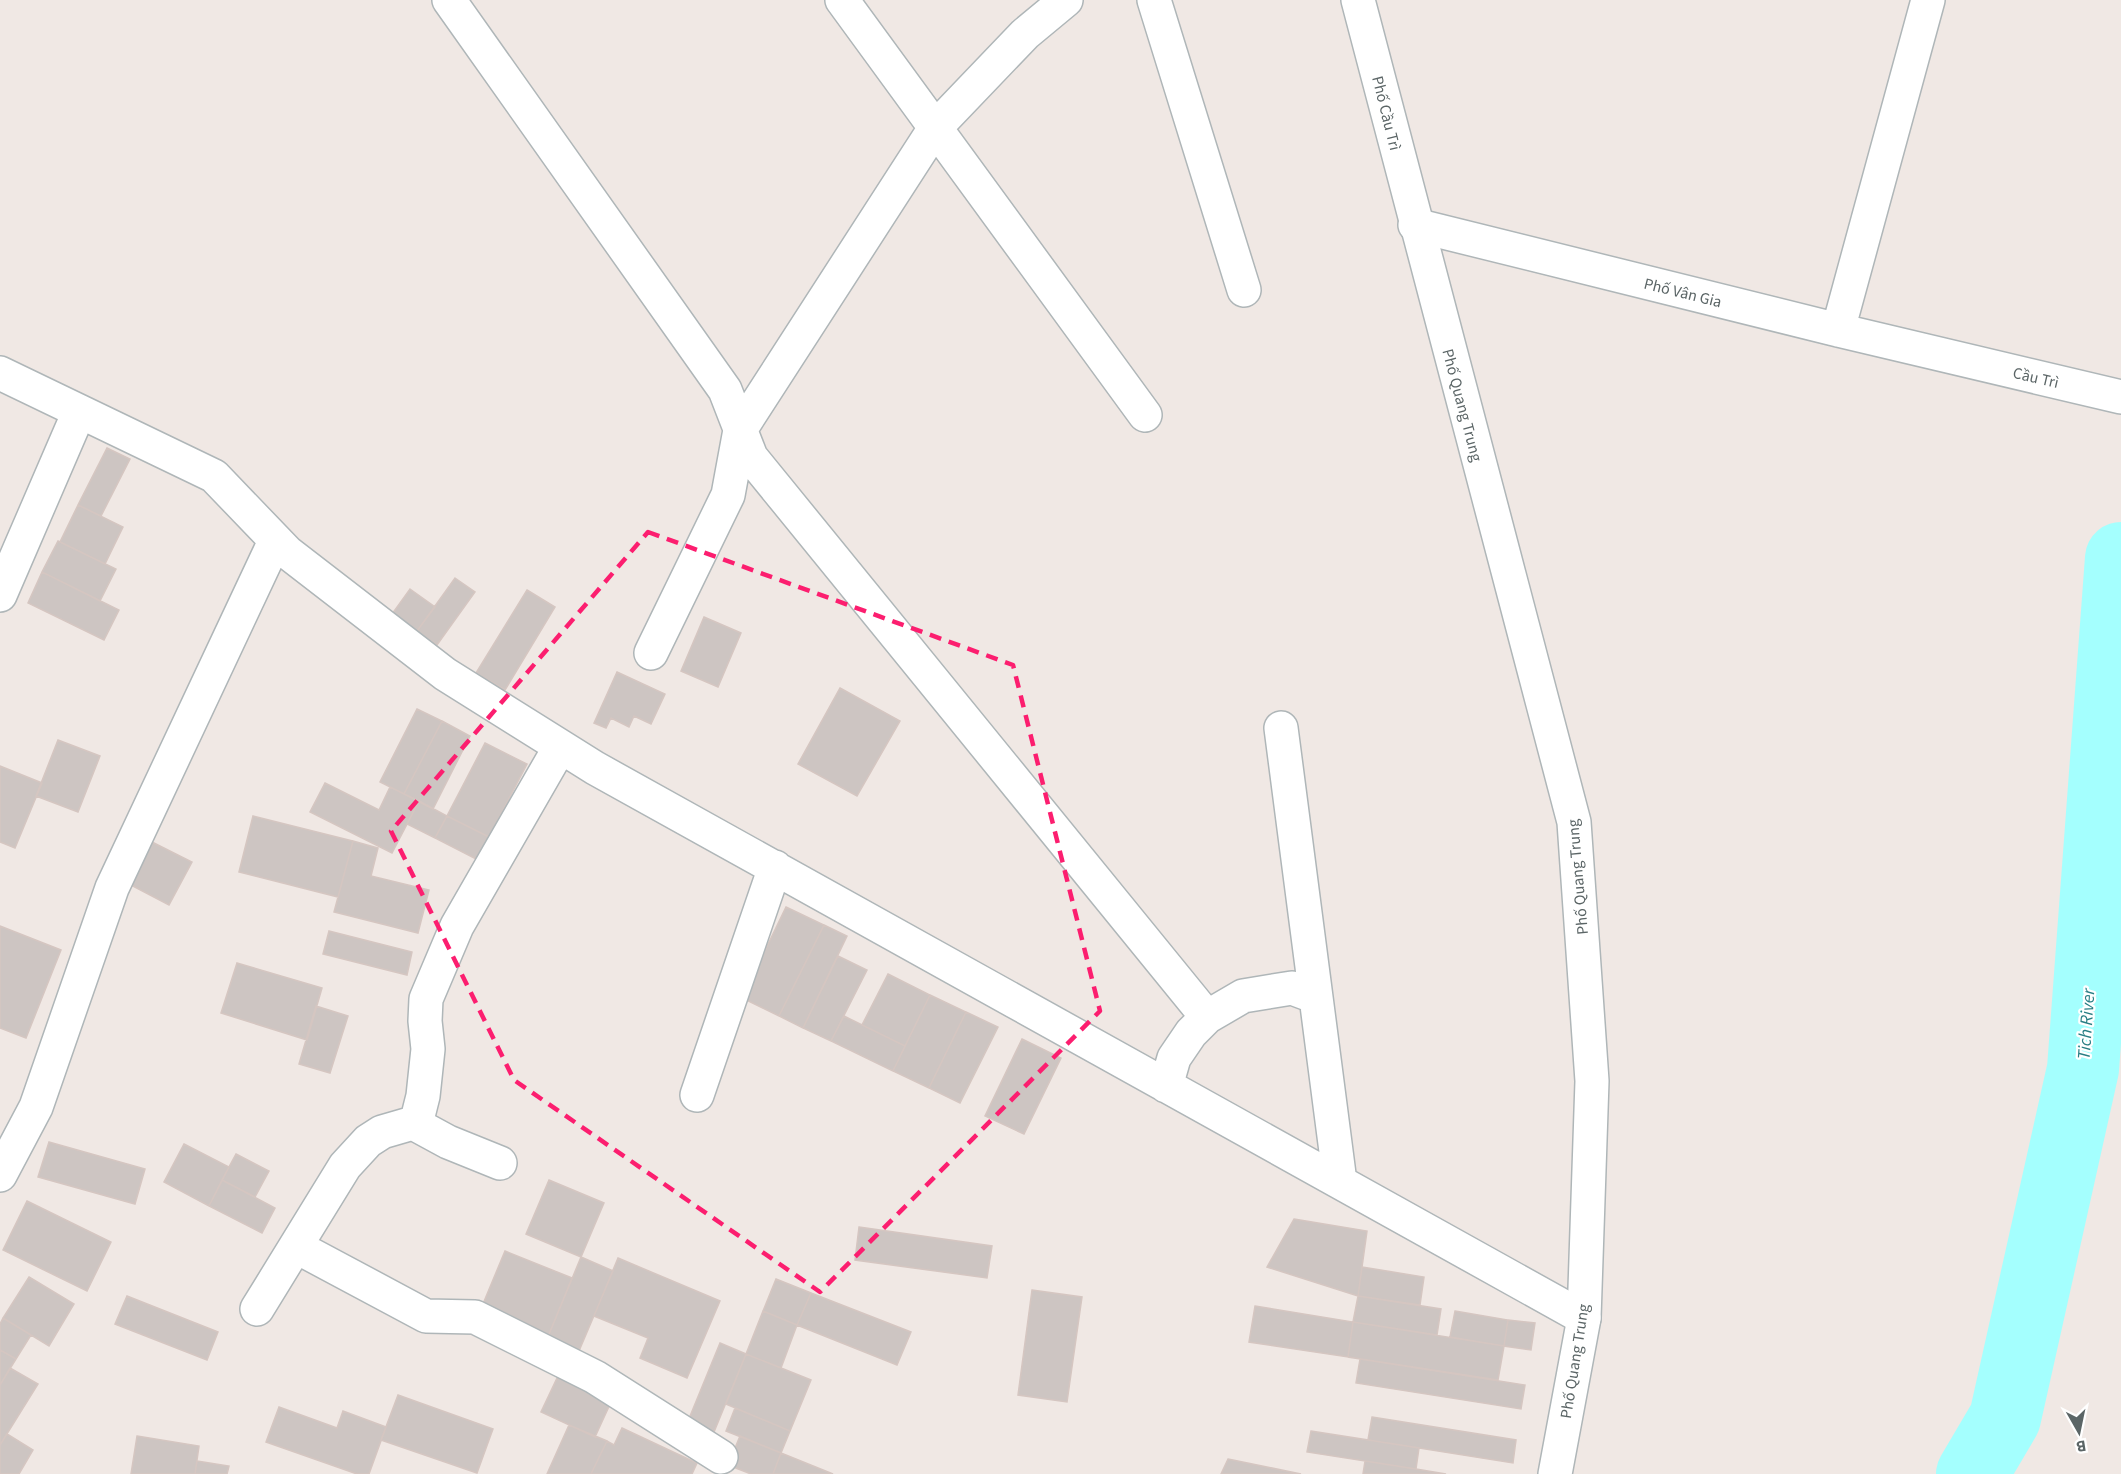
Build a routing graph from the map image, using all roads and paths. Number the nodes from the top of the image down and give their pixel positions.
1 (449, 0) edge
2 (842, 0) edge
3 (1066, 0) edge
4 (1154, 0) edge
5 (1358, 0) edge
6 (1928, 0) edge
7 (935, 128) junction
8 (1416, 225) junction
9 (1244, 290) dead end
10 (1838, 330) junction
11 (1951, 357) joint
12 (0, 373) edge
13 (2121, 397) edge
14 (79, 412) junction
15 (1145, 415) dead end
16 (740, 430) junction
17 (276, 541) junction
18 (0, 595) edge
19 (651, 653) dead end
20 (1281, 728) dead end
21 (560, 747) junction
22 (775, 867) junction
23 (1316, 997) junction
24 (1207, 1017) junction
25 (1166, 1086) junction
26 (697, 1095) dead end
27 (413, 1124) junction
28 (500, 1163) dead end
29 (0, 1175) edge
30 (1340, 1182) junction
31 (297, 1247) junction
32 (257, 1309) dead end
33 (1584, 1318) junction
34 (721, 1457) dead end
35 (1555, 1474) edge

1 - 16 street
2 - 7 street
3 - 7 street
4 - 9 street
5 - 8 street, Phố Cầu Trì
6 - 10 street
7 - 15 street
7 - 16 street
8 - 10 street, Phố Vân Gia
8 - 33 street, Phố Quang Trung
10 - 11 street, Phố Vân Gia
11 - 13 street, Cầu Trì
12 - 14 street
14 - 17 street
14 - 18 street
16 - 19 street
16 - 24 street
17 - 21 street
17 - 29 street
20 - 23 street
21 - 22 street
21 - 27 street
22 - 25 street
22 - 26 street
23 - 24 street
23 - 30 street
24 - 25 street
25 - 30 street
27 - 28 street
27 - 31 street
30 - 33 street
31 - 32 street
31 - 34 street
33 - 35 street, Phố Quang Trung

